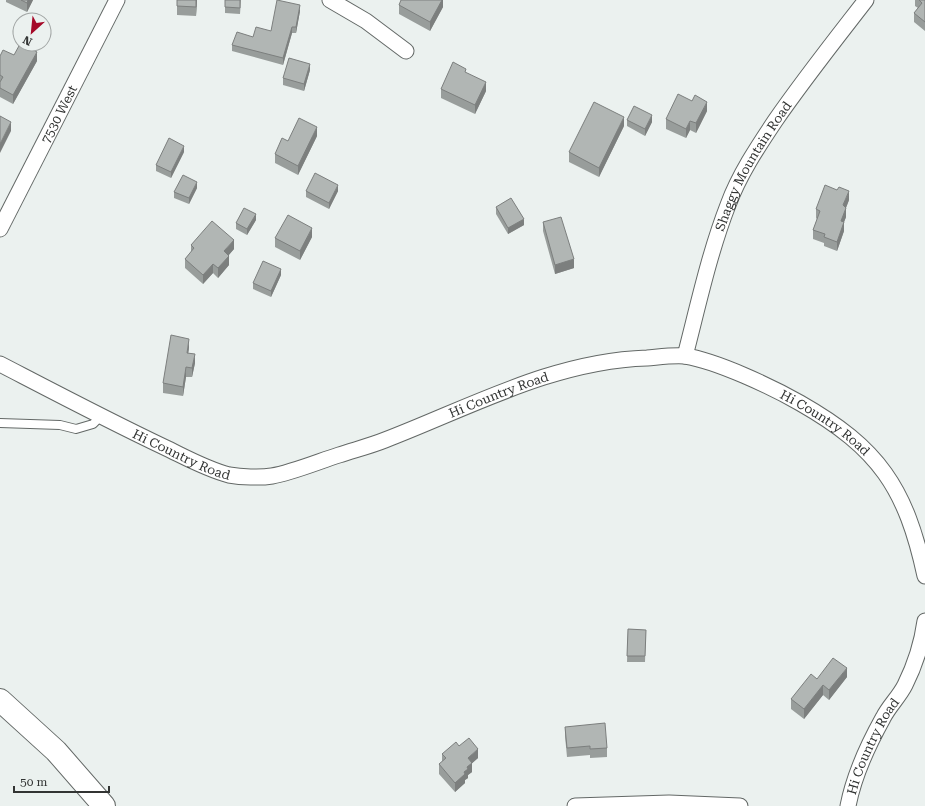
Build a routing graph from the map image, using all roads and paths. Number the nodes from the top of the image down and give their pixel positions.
1 (118, 0) edge
2 (330, 0) edge
3 (866, 0) edge
4 (406, 51) dead end
5 (0, 229) edge
6 (685, 356) junction
7 (0, 364) edge
8 (101, 416) junction
9 (0, 423) edge
10 (925, 576) edge
11 (925, 621) edge
12 (0, 700) edge
13 (104, 806) edge
14 (575, 806) edge
15 (740, 806) edge
16 (848, 806) edge

1 - 5 street, 7530 West
2 - 4 street
3 - 6 street, Shaggy Mountain Road
6 - 8 street, Hi Country Road
6 - 10 street, Hi Country Road
7 - 8 street, Hi Country Road
8 - 9 lane
11 - 16 street, Hi Country Road
12 - 13 main road
14 - 15 street

